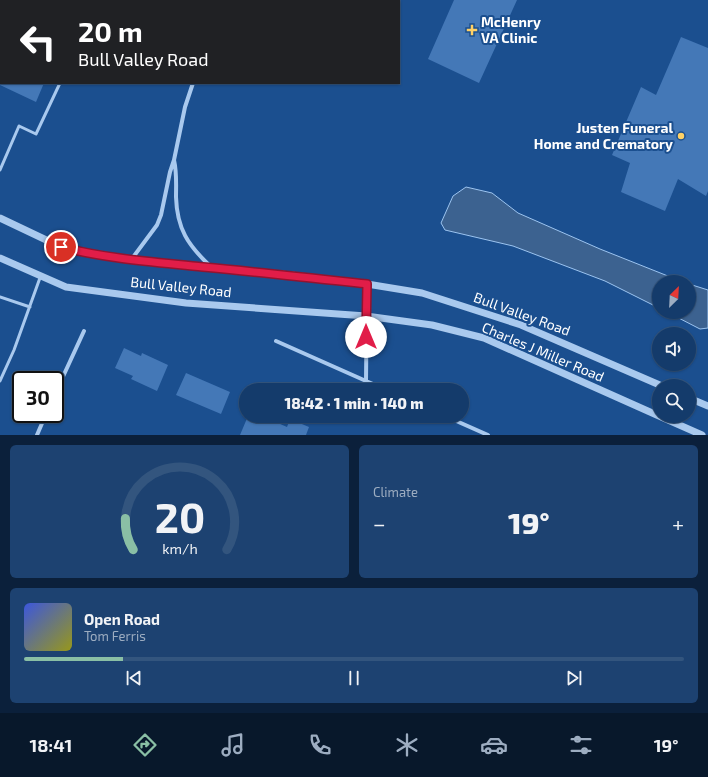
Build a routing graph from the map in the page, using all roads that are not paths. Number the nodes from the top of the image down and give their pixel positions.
1 (60, 84) edge
2 (193, 84) edge
3 (174, 160) junction
4 (2, 161) edge
5 (0, 170) edge
6 (0, 218) edge
7 (0, 258) edge
8 (131, 260) junction
9 (212, 268) junction
10 (41, 276) junction
11 (367, 284) junction
12 (0, 297) edge
13 (30, 307) junction
14 (366, 316) junction
15 (84, 331) dead end
16 (276, 341) dead end
17 (64, 374) edge
18 (0, 381) edge
19 (366, 381) junction
20 (652, 382) edge
21 (371, 383) edge
22 (696, 401) edge
23 (708, 406) edge
24 (652, 413) edge
25 (42, 423) edge
26 (461, 423) edge
27 (675, 423) edge
28 (37, 435) edge
29 (488, 435) edge
30 (702, 435) edge

1 - 4 lane
2 - 3 street
3 - 8 street
3 - 9 street
4 - 5 lane
6 - 8 street, Bull Valley Road
7 - 10 street, Bull Valley Road
8 - 9 street, Bull Valley Road
9 - 11 street, Bull Valley Road
10 - 13 lane
10 - 14 street, Bull Valley Road
11 - 14 street
11 - 20 street, Bull Valley Road
12 - 13 lane
13 - 18 lane
14 - 19 street
14 - 24 street, Charles J Miller Road
15 - 17 street
16 - 19 street
19 - 21 street
22 - 23 street
25 - 28 street
26 - 29 street
27 - 30 street, Charles J Miller Road

